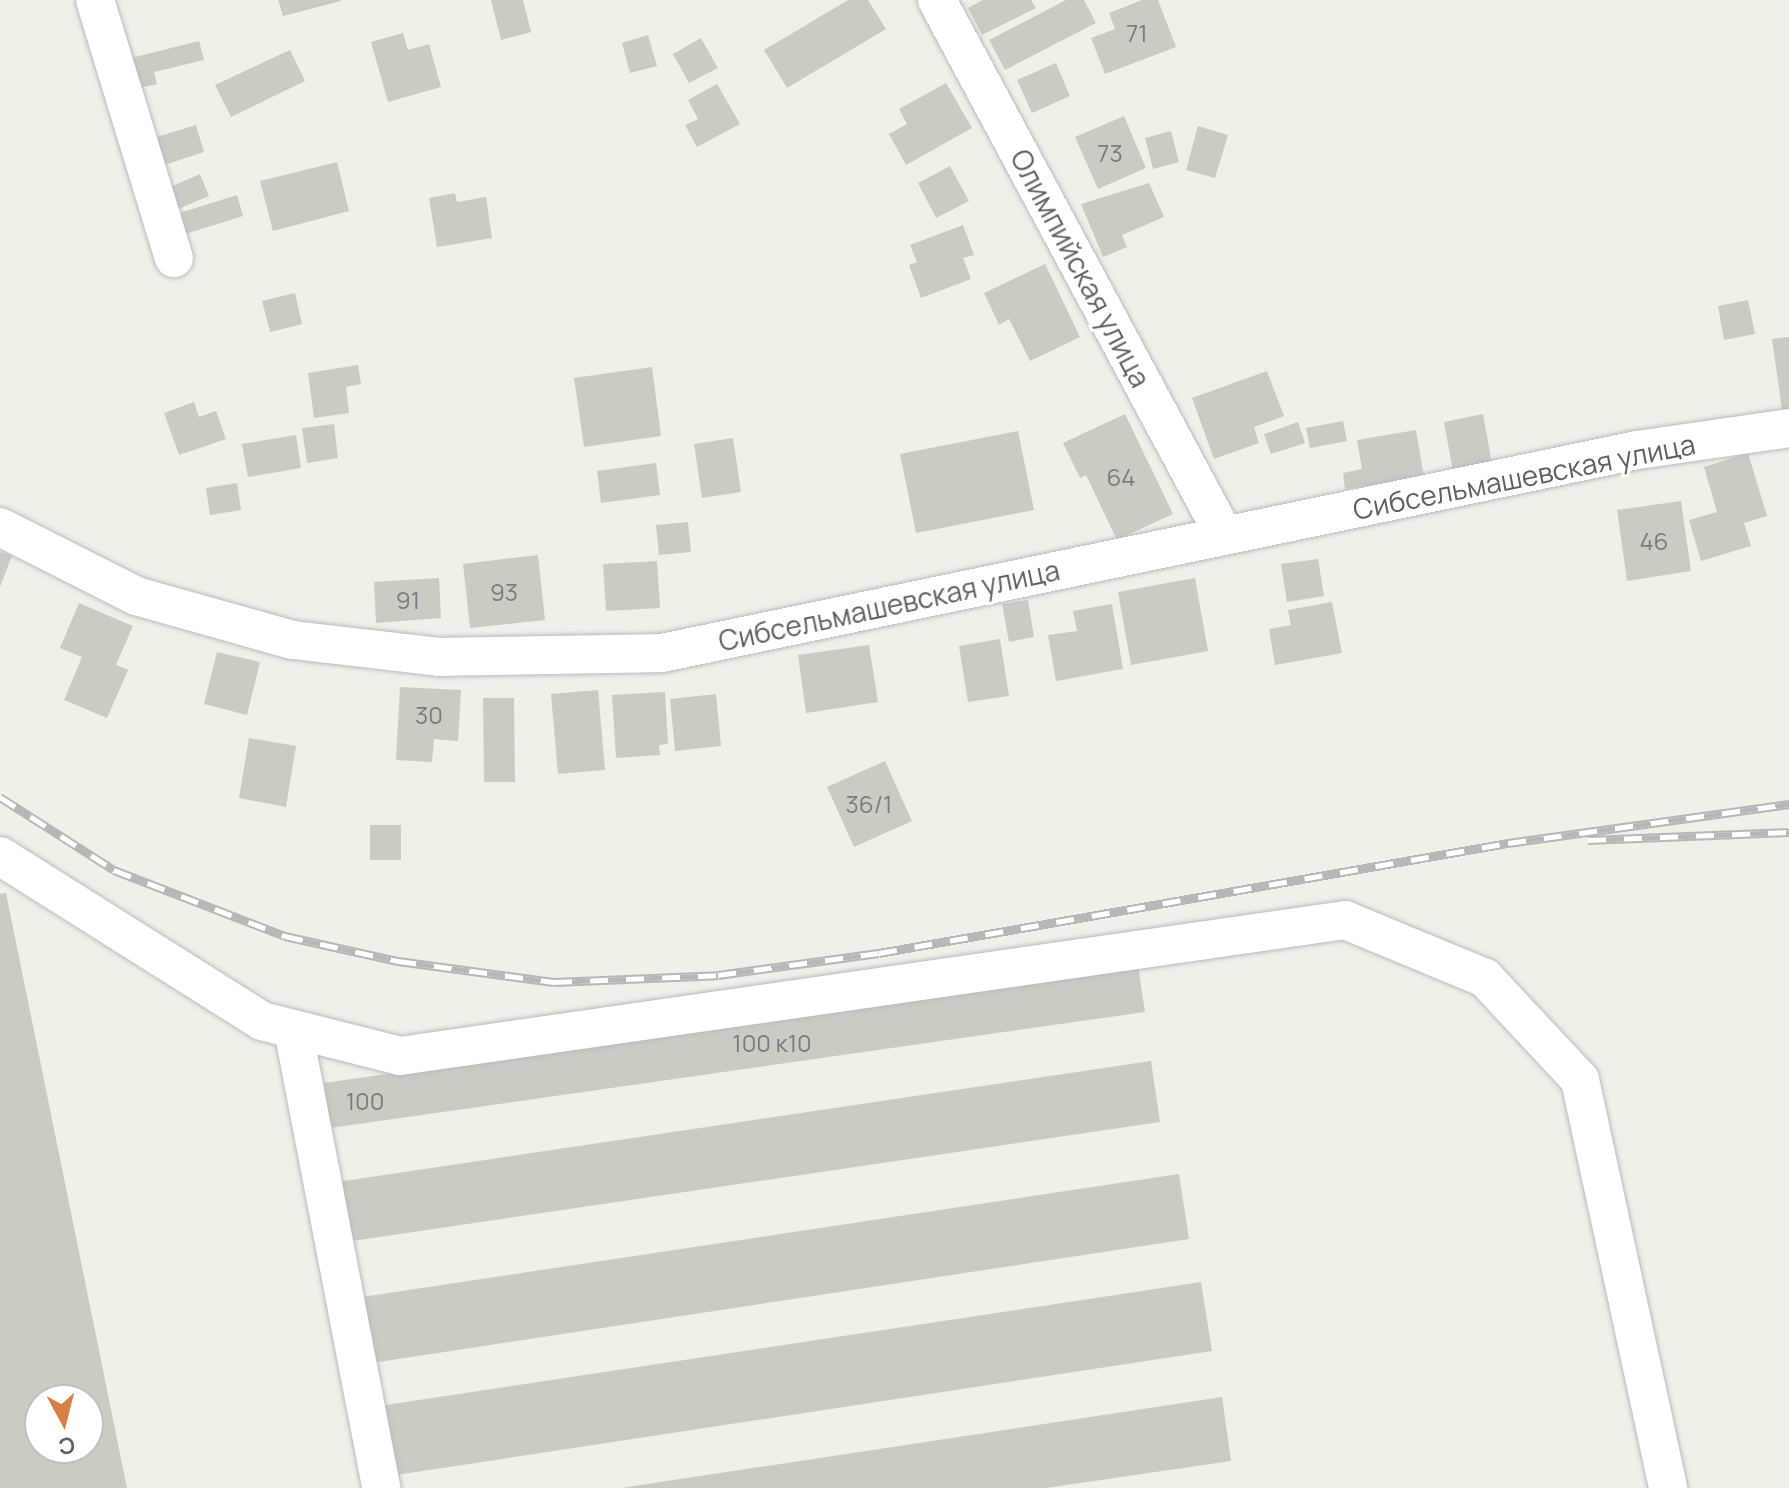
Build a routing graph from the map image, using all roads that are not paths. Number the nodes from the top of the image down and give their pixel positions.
1 (95, 0) edge
2 (937, 0) edge
3 (174, 258) dead end
4 (1789, 428) edge
5 (0, 527) edge
6 (1224, 535) junction
7 (0, 856) edge
8 (293, 1029) junction
9 (381, 1488) edge
10 (1668, 1488) edge

1 - 3 street
2 - 6 street, Олимпийская улица
4 - 6 street, Сибсельмашевская улица
5 - 6 street, Сибсельмашевская улица
7 - 8 street
8 - 9 street
8 - 10 street

